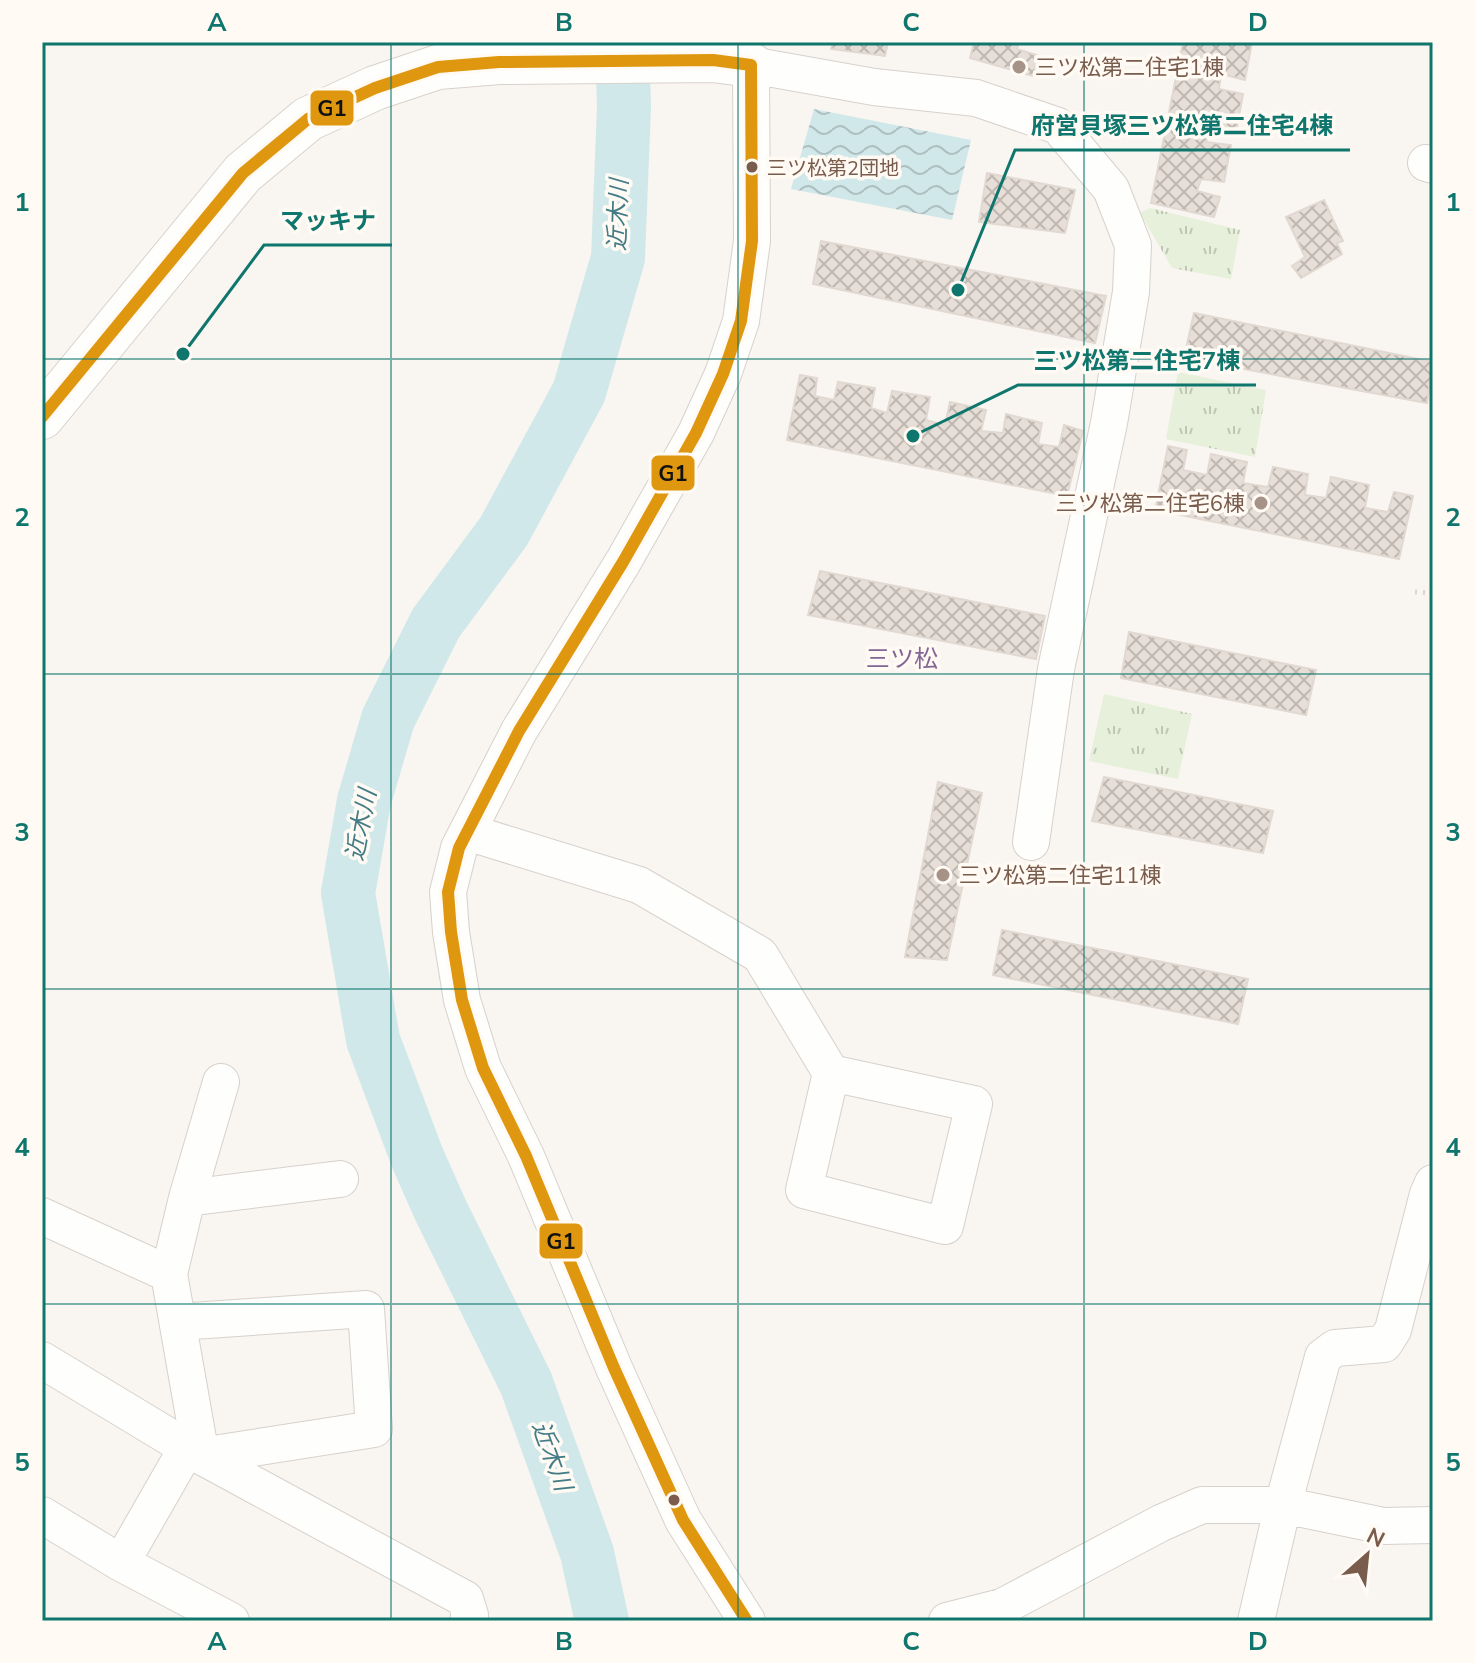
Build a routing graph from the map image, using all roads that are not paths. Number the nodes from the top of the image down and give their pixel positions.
1 (732, 62) junction
2 (42, 417) edge
3 (467, 832) junction
4 (1031, 842) dead end
5 (831, 1073) junction
6 (221, 1082) dead end
7 (340, 1179) dead end
8 (1433, 1183) edge
9 (187, 1198) junction
10 (42, 1216) edge
11 (169, 1274) junction
12 (178, 1322) junction
13 (42, 1360) edge
14 (194, 1452) junction
15 (1283, 1505) junction
16 (42, 1515) edge
17 (1433, 1525) edge
18 (121, 1563) junction
19 (231, 1621) edge
20 (468, 1621) edge
21 (747, 1621) edge
22 (947, 1621) edge
23 (1256, 1621) edge

1 - 2 street
1 - 3 street
1 - 4 street
3 - 5 street
3 - 21 street
5 - 5 street
6 - 9 street
7 - 9 street
8 - 15 street
9 - 11 street
10 - 11 street
11 - 12 street
12 - 14 street
12 - 14 street
13 - 14 street
14 - 18 street
14 - 20 street
15 - 17 street
15 - 22 street
15 - 23 street
16 - 18 street
18 - 19 street

